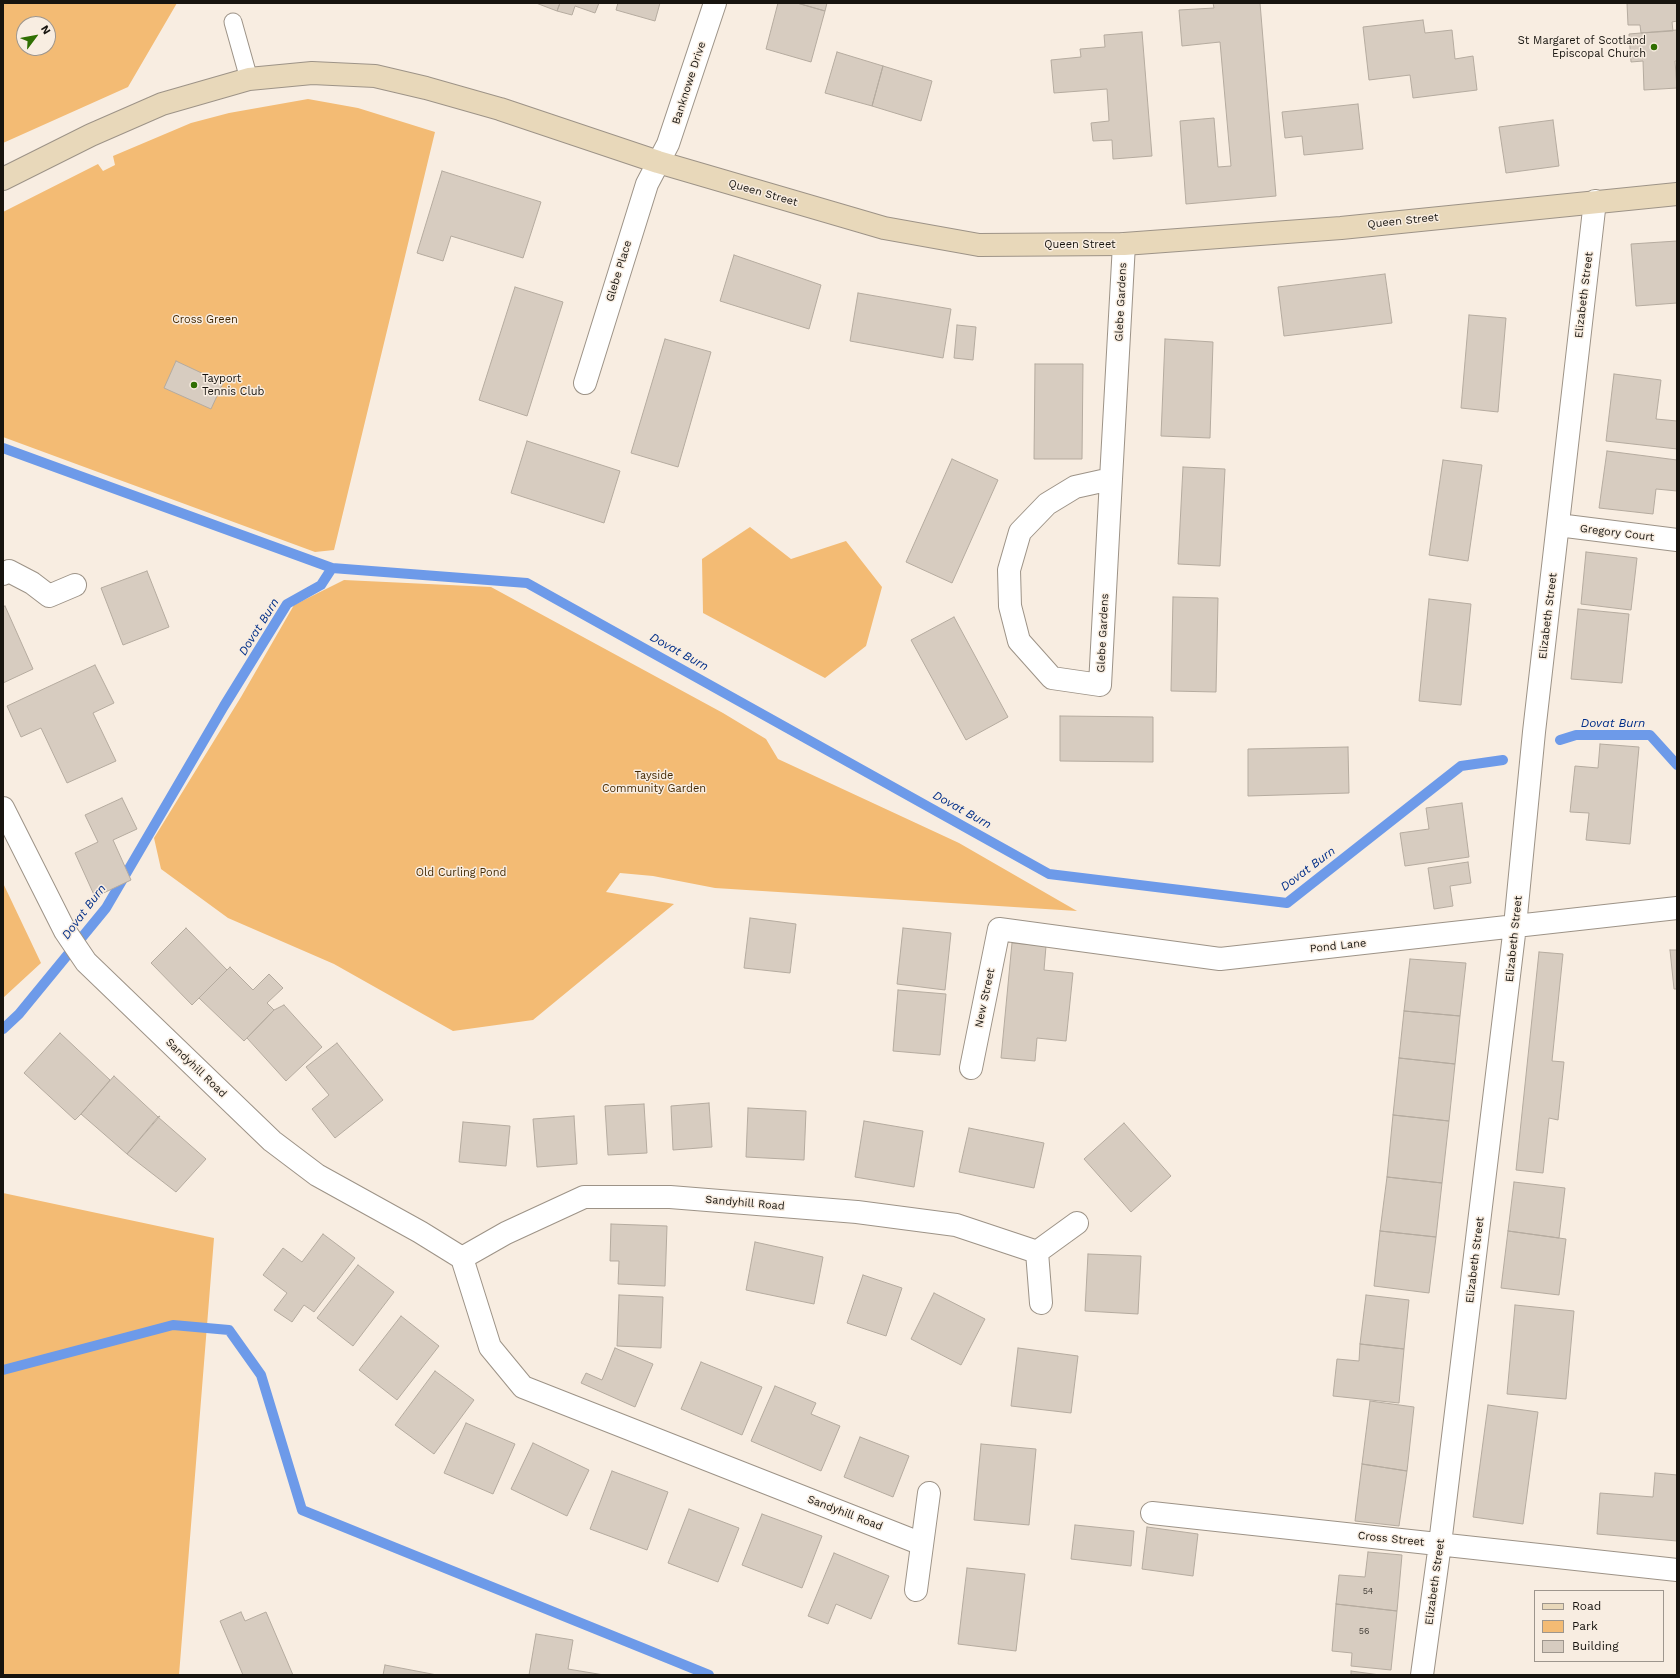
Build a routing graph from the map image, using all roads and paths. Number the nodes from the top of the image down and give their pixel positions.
1 (715, 3) edge
2 (232, 22) dead end
3 (249, 79) junction
4 (658, 162) junction
5 (3, 178) edge
6 (1677, 194) edge
7 (1595, 201) junction
8 (1124, 244) junction
9 (585, 383) dead end
10 (1112, 479) junction
11 (1558, 525) junction
12 (1677, 540) edge
13 (3, 574) edge
14 (75, 585) dead end
15 (3, 808) edge
16 (1677, 908) edge
17 (1516, 926) junction
18 (999, 929) joint
19 (971, 1068) dead end
20 (1077, 1223) dead end
21 (1037, 1252) junction
22 (462, 1258) junction
23 (1041, 1303) dead end
24 (929, 1493) dead end
25 (1152, 1513) dead end
26 (922, 1544) junction
27 (1440, 1544) junction
28 (1677, 1570) edge
29 (916, 1590) dead end
30 (1422, 1675) edge

1 - 4 street, Banknowe Drive
2 - 3 lane
3 - 4 main road, Queen Street
3 - 5 main road, Queen Street
4 - 8 main road, Queen Street
4 - 9 street, Glebe Place
6 - 7 main road, Queen Street
7 - 8 main road, Queen Street
7 - 11 street, Elizabeth Street
8 - 10 street, Glebe Gardens
10 - 10 street, Glebe Gardens
11 - 12 street, Gregory Court
11 - 17 street, Elizabeth Street
13 - 14 street
15 - 22 street, Sandyhill Road
16 - 17 street, Pond Lane
17 - 18 street, Pond Lane
17 - 27 street, Elizabeth Street
18 - 19 street, New Street
20 - 21 street
21 - 22 street, Sandyhill Road
21 - 23 street
22 - 26 street, Sandyhill Road
24 - 26 street
25 - 27 street, Cross Street
26 - 29 street
27 - 28 street, Cross Street
27 - 30 street, Elizabeth Street

